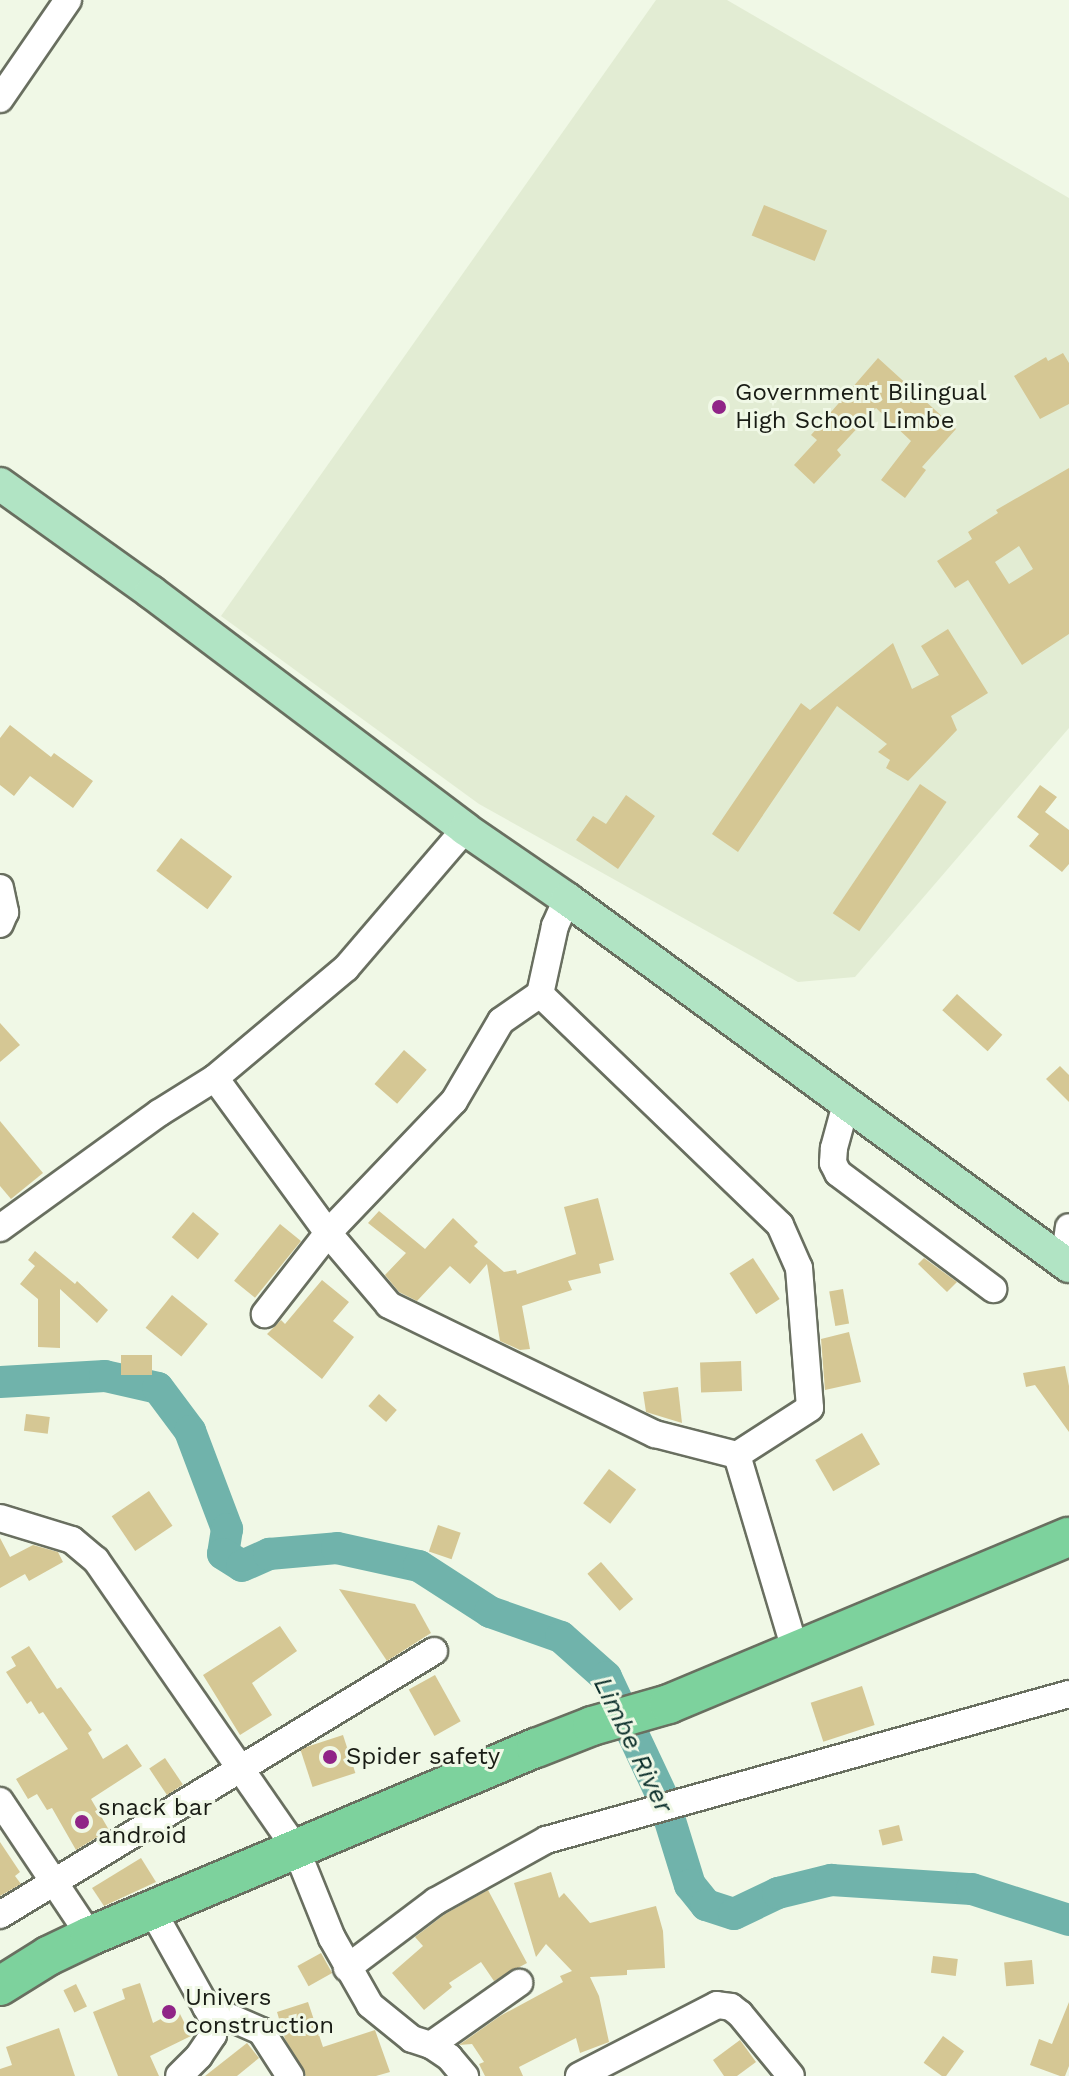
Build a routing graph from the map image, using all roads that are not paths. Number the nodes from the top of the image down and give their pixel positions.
1 (68, 0) edge
2 (0, 99) edge
3 (0, 484) edge
4 (465, 829) junction
5 (0, 888) edge
6 (567, 899) junction
7 (0, 924) edge
8 (540, 994) junction
9 (215, 1078) junction
10 (846, 1104) junction
11 (1069, 1227) edge
12 (0, 1228) edge
13 (328, 1233) junction
14 (1066, 1264) edge
15 (993, 1289) dead end
16 (265, 1314) dead end
17 (737, 1455) junction
18 (0, 1518) edge
19 (1069, 1537) edge
20 (795, 1649) junction
21 (434, 1651) dead end
22 (1069, 1694) edge
23 (239, 1768) junction
24 (0, 1801) edge
25 (296, 1849) junction
26 (54, 1882) junction
27 (152, 1910) junction
28 (0, 1915) edge
29 (90, 1936) junction
30 (347, 1968) junction
31 (519, 1983) dead end
32 (0, 1986) edge
33 (206, 2007) junction
34 (431, 2045) junction
35 (179, 2076) edge
36 (290, 2076) edge
37 (465, 2076) edge
38 (579, 2076) edge
39 (791, 2076) edge

1 - 2 street
3 - 4 main road
4 - 6 main road
4 - 9 street
5 - 7 street
6 - 8 street
6 - 10 main road
8 - 13 street
8 - 17 street
9 - 12 street
9 - 13 street
10 - 14 main road
10 - 15 street
11 - 14 street
13 - 16 street
13 - 17 street
17 - 20 street
18 - 23 street
19 - 20 highway
20 - 25 highway
21 - 23 street
22 - 30 street
23 - 25 street
23 - 26 street
24 - 26 street
25 - 27 highway
25 - 30 street
26 - 28 street
26 - 29 street
27 - 29 highway
27 - 33 street
29 - 32 highway
30 - 34 street
31 - 34 street
33 - 35 street
33 - 36 street
34 - 37 street
38 - 39 street

